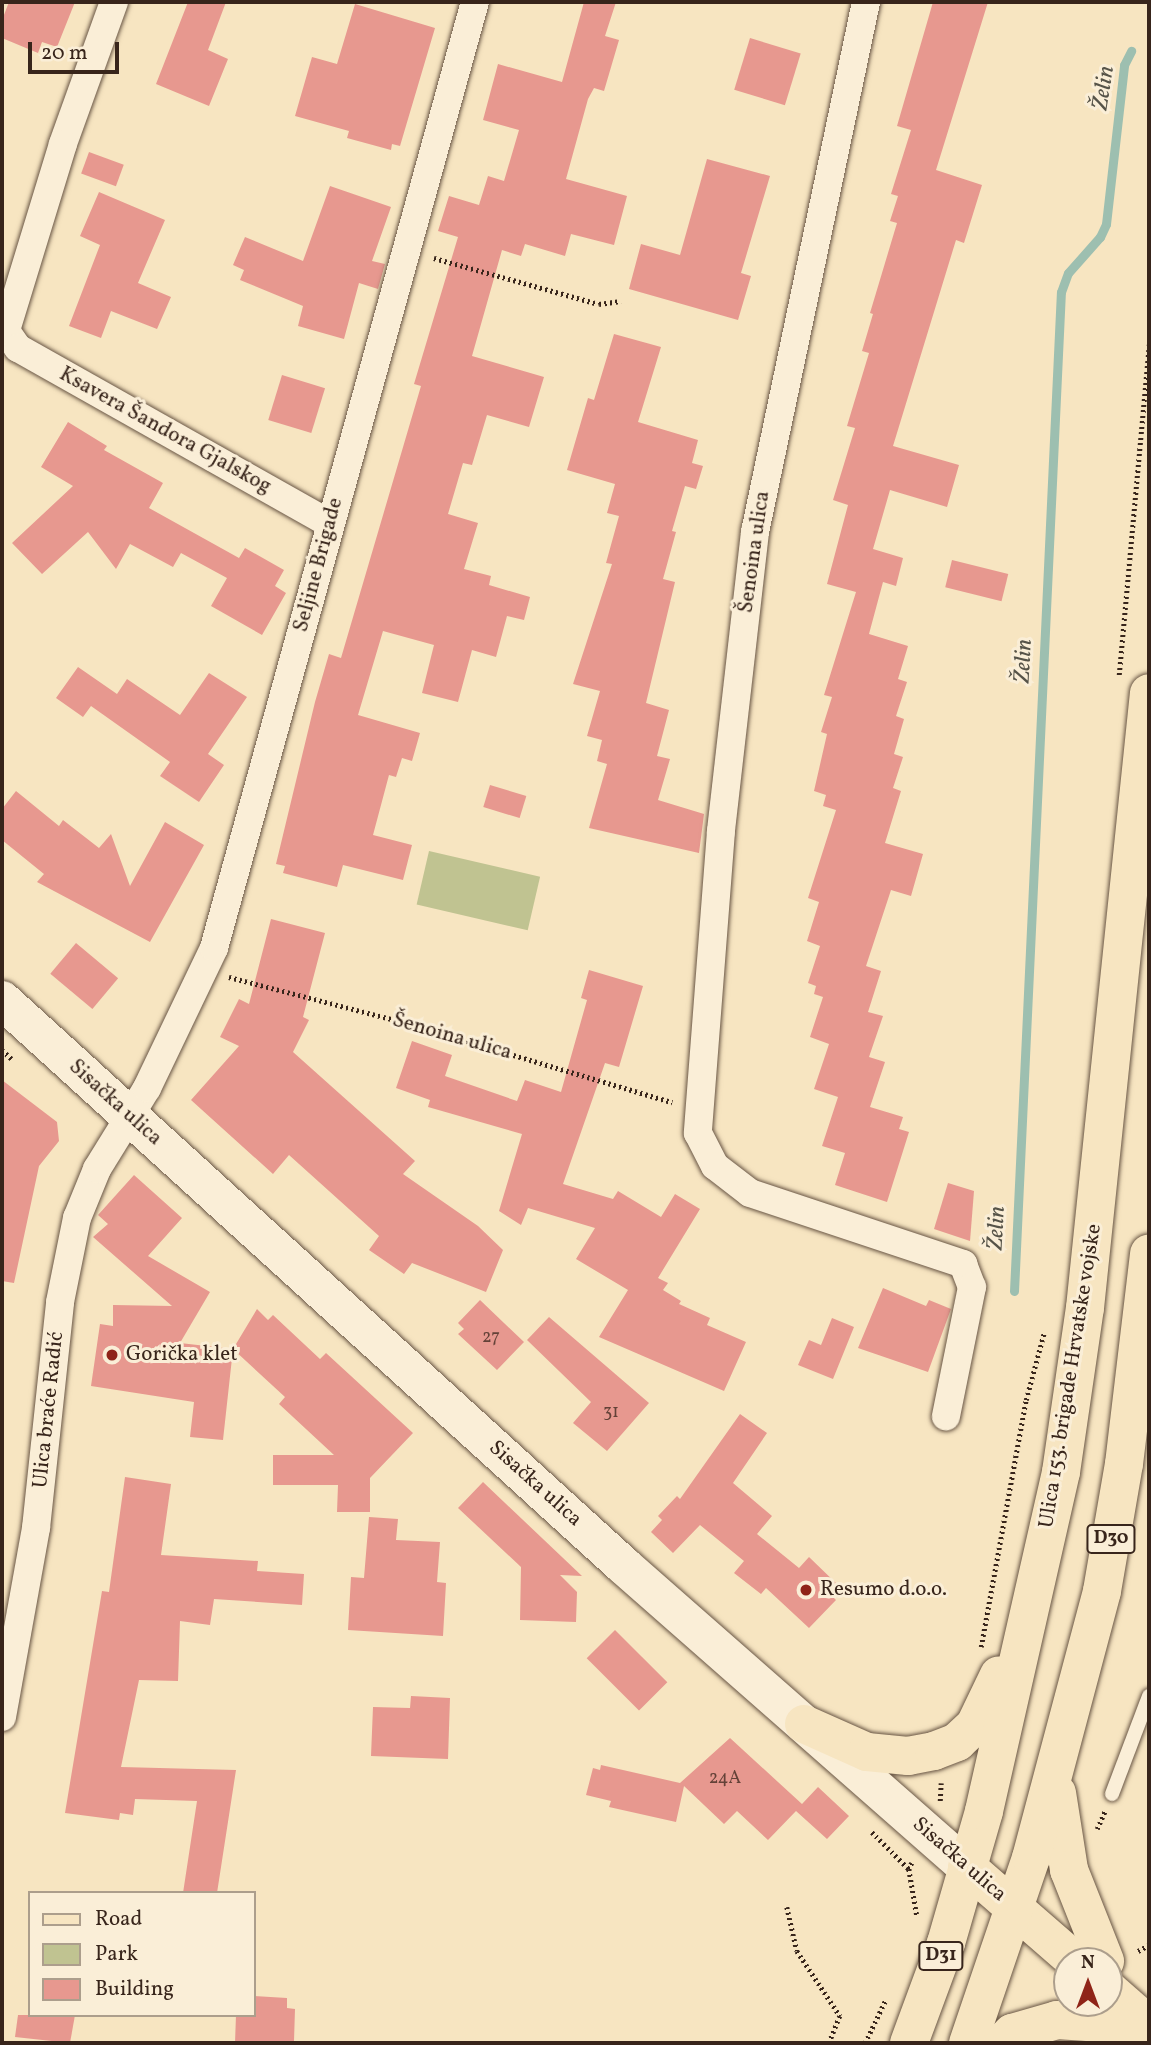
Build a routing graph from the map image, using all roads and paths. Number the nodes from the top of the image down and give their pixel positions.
1 (114, 2) edge
2 (475, 2) edge
3 (866, 2) edge
4 (406, 250) junction
5 (621, 301) dead end
6 (4, 337) edge
7 (1149, 344) edge
8 (330, 524) junction
9 (1134, 689) edge
10 (205, 971) junction
11 (2, 1000) edge
12 (698, 1110) junction
13 (129, 1115) junction
14 (1149, 1253) edge
15 (1047, 1323) dead end
16 (946, 1416) dead end
17 (1027, 1628) junction
18 (979, 1660) dead end
19 (1149, 1696) edge
20 (2, 1715) edge
21 (804, 1724) junction
22 (1054, 1765) junction
23 (1112, 1794) dead end
24 (911, 1865) dead end
25 (967, 1867) junction
26 (788, 1907) dead end
27 (1013, 1907) junction
28 (918, 1921) dead end
29 (1059, 1947) edge
30 (1099, 1947) edge
31 (1123, 1995) edge
32 (887, 1996) dead end
33 (1134, 2015) edge
34 (829, 2043) edge
35 (865, 2043) edge
36 (909, 2043) edge
37 (968, 2043) edge
38 (1002, 2043) edge

1 - 6 street, Ksavera Šandora Gjalskog
2 - 4 street, Seljine Brigade
3 - 12 street, Šenoina ulica
4 - 5 path
4 - 8 street, Seljine Brigade
6 - 8 street, Ksavera Šandora Gjalskog
7 - 9 path
8 - 10 street, Seljine Brigade
9 - 17 main road, Ulica 153. brigade Hrvatske vojske
10 - 12 path, Šenoina ulica
10 - 13 street, Seljine Brigade
11 - 13 main road, Sisačka ulica
12 - 16 street, Šenoina ulica
13 - 20 street, Ulica braće Radić
13 - 21 main road, Sisačka ulica
14 - 22 main road, D30
15 - 18 path
17 - 21 main road
17 - 25 main road, Ulica 153. brigade Hrvatske vojske
19 - 23 lane
21 - 25 main road, Sisačka ulica
22 - 27 main road, D31
22 - 30 main road
24 - 28 path
25 - 27 main road, Sisačka ulica
25 - 36 main road, Ulica 153. brigade Hrvatske vojske / D31
26 - 34 path
27 - 29 main road, Sisačka ulica
27 - 37 main road, D31
31 - 33 main road
32 - 35 path
33 - 38 main road

